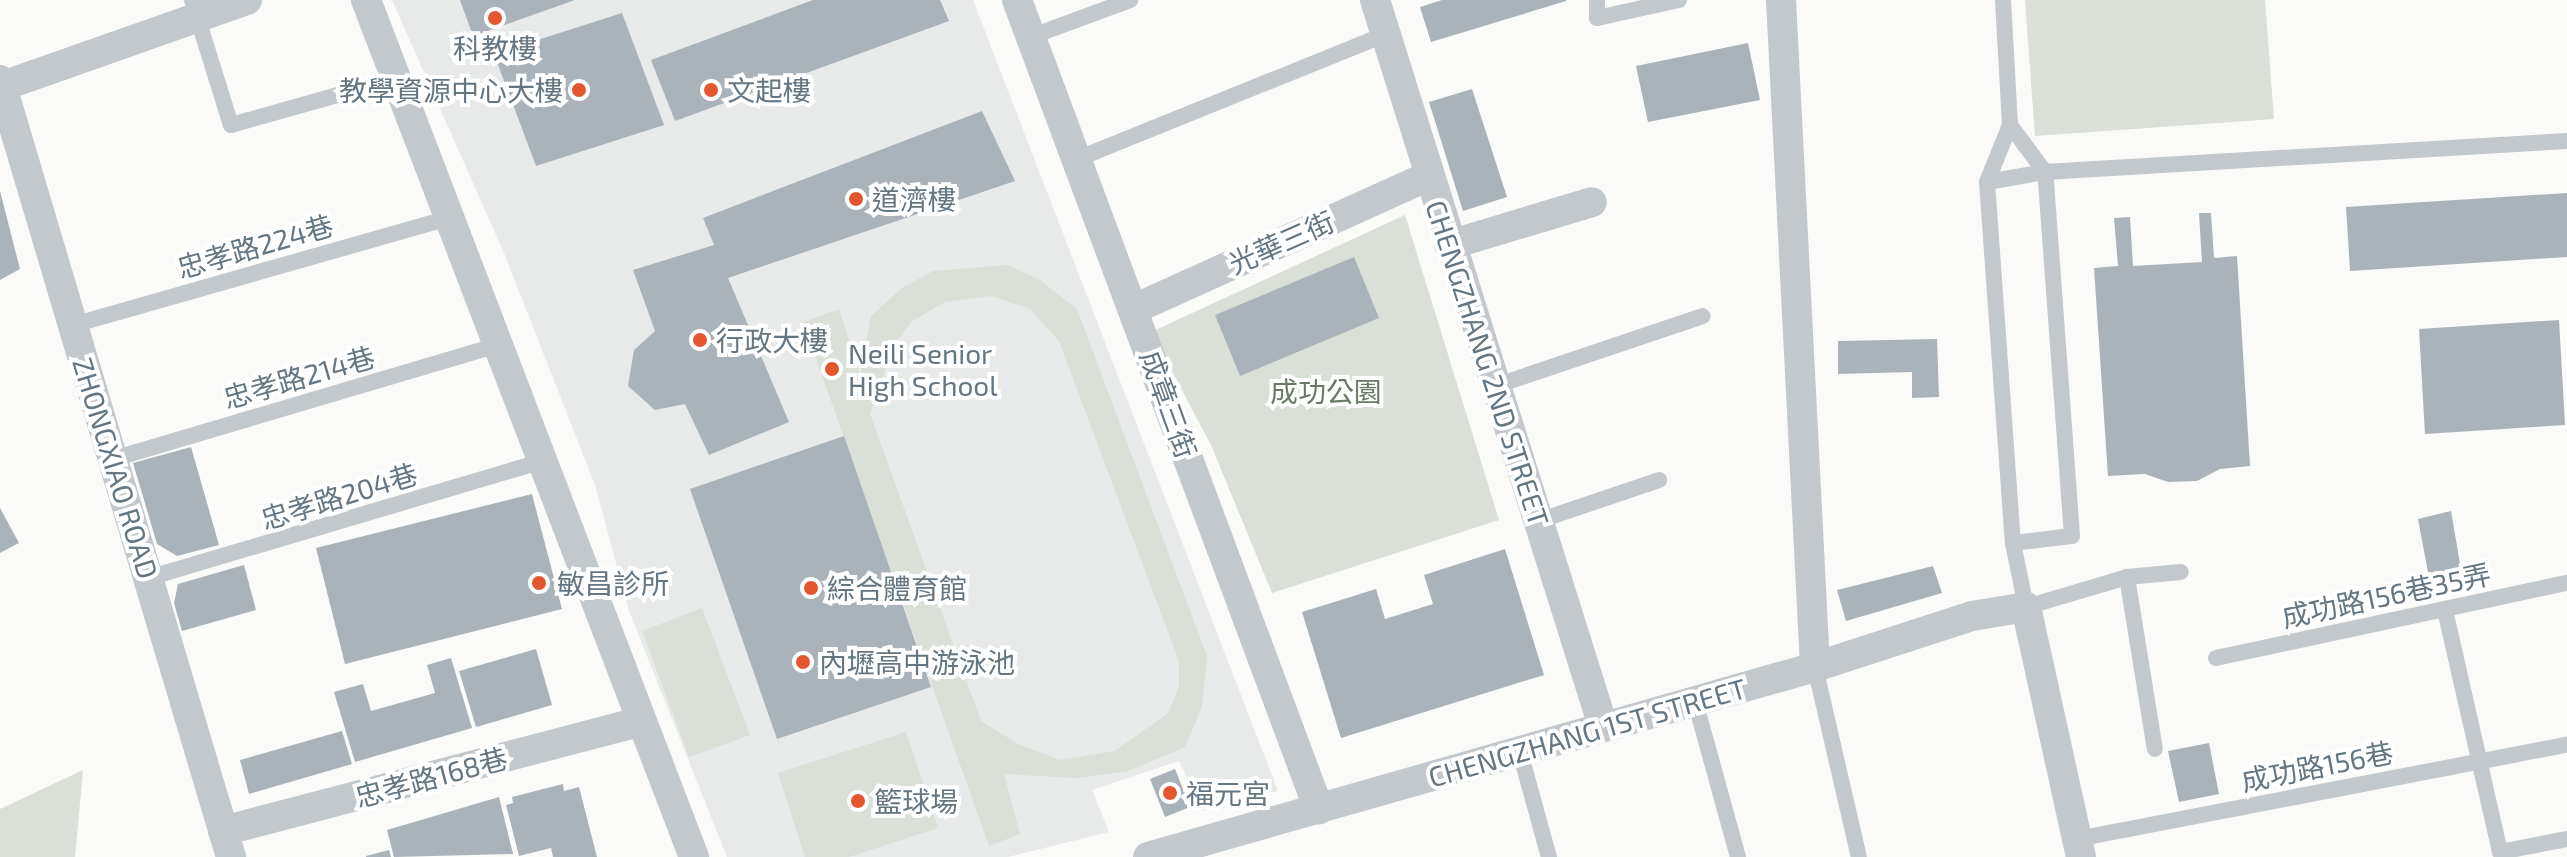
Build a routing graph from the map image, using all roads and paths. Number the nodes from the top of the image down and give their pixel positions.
1 (247, 0) edge
2 (366, 0) edge
3 (1017, 0) edge
4 (1130, 0) edge
5 (1375, 0) edge
6 (1597, 0) edge
7 (1679, 0) edge
8 (1781, 0) edge
9 (2003, 0) edge
10 (195, 9) edge
11 (1386, 34) junction
12 (1030, 37) junction
13 (395, 79) junction
14 (1, 84) edge
15 (2010, 125) junction
16 (2567, 141) edge
17 (1077, 159) junction
18 (2045, 172) junction
19 (1428, 176) junction
20 (1987, 182) junction
21 (1592, 202) dead end
22 (451, 217) junction
23 (1449, 245) junction
24 (1134, 309) junction
25 (1703, 316) dead end
26 (73, 325) junction
27 (499, 345) junction
28 (1495, 386) junction
29 (113, 459) junction
30 (543, 461) junction
31 (1659, 480) dead end
32 (1538, 521) junction
33 (2013, 543) junction
34 (2181, 572) dead end
35 (2127, 577) junction
36 (148, 578) junction
37 (2567, 583) edge
38 (2026, 607) junction
39 (2445, 610) junction
40 (2216, 658) dead end
41 (1815, 667) junction
42 (1695, 701) junction
43 (639, 722) junction
44 (1603, 726) junction
45 (2567, 745) edge
46 (2155, 749) dead end
47 (1520, 752) junction
48 (2477, 762) junction
49 (1319, 810) junction
50 (2567, 839) edge
51 (227, 844) edge
52 (2079, 848) edge
53 (1197, 850) edge
54 (694, 857) edge
55 (1148, 857) edge
56 (1549, 857) edge
57 (1738, 857) edge
58 (1859, 857) edge

1 - 10 street
2 - 13 street
3 - 12 street, 成章三街
4 - 12 lane
5 - 11 street, CHENGZHANG 2ND STREET
6 - 7 lane
8 - 41 street
9 - 15 lane
10 - 13 lane
10 - 14 street
11 - 17 lane
11 - 19 street, CHENGZHANG 2ND STREET
12 - 17 street, 成章三街
13 - 22 street
14 - 26 street, ZHONGXIAO ROAD
15 - 18 lane
15 - 20 lane
16 - 18 lane
17 - 24 street, 成章三街
18 - 20 lane
18 - 33 lane
19 - 23 street, CHENGZHANG 2ND STREET
19 - 24 street, 光華三街
20 - 33 lane
21 - 23 street
22 - 26 lane, 忠孝路224巷
22 - 27 street
23 - 28 street, CHENGZHANG 2ND STREET
24 - 49 street, 成章三街
25 - 28 lane
26 - 29 street, ZHONGXIAO ROAD
27 - 29 lane, 忠孝路214巷
27 - 30 street
28 - 32 street, CHENGZHANG 2ND STREET
29 - 36 street, ZHONGXIAO ROAD
30 - 36 lane, 忠孝路204巷
30 - 43 street
31 - 32 lane
32 - 44 street, CHENGZHANG 2ND STREET
33 - 38 lane
34 - 35 lane
35 - 38 lane
35 - 46 lane
36 - 51 street, ZHONGXIAO ROAD
37 - 39 lane, 成功路156巷35弄
38 - 41 street, CHENGZHANG 1ST STREET
38 - 52 street
39 - 40 lane, 成功路156巷35弄
39 - 48 lane
41 - 42 street, CHENGZHANG 1ST STREET
41 - 58 lane
42 - 44 street, CHENGZHANG 1ST STREET
42 - 57 lane
43 - 51 street, 忠孝路168巷
43 - 54 street
44 - 47 street, CHENGZHANG 1ST STREET
45 - 48 lane, 成功路156巷
47 - 49 street, CHENGZHANG 1ST STREET
47 - 56 lane
48 - 50 lane
48 - 52 lane, 成功路156巷
49 - 53 street, CHENGZHANG 1ST STREET
53 - 55 street, CHENGZHANG 1ST STREET

